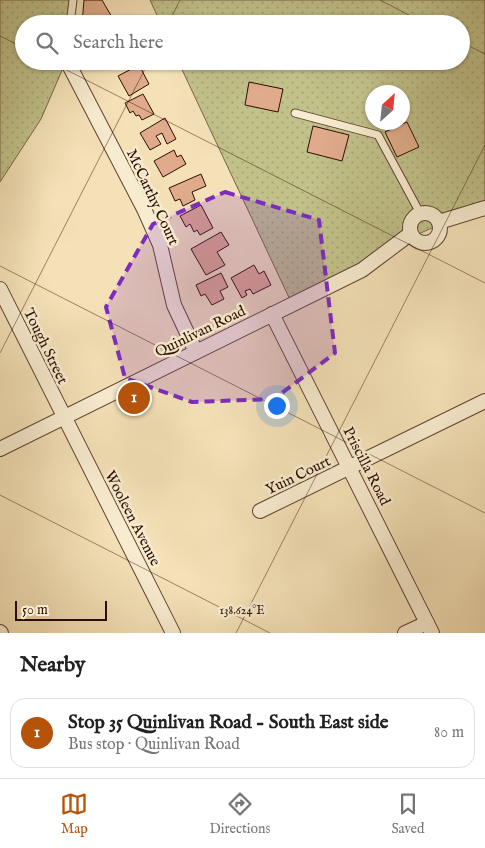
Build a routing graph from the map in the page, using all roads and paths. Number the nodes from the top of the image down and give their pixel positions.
1 (73, 0) edge
2 (71, 15) edge
3 (73, 70) edge
4 (295, 113) dead end
5 (485, 208) edge
6 (420, 213) junction
7 (439, 222) junction
8 (410, 234) junction
9 (0, 289) edge
10 (272, 314) junction
11 (196, 352) junction
12 (485, 401) edge
13 (64, 417) junction
14 (0, 449) edge
15 (350, 468) junction
16 (260, 511) dead end
17 (430, 628) edge
18 (173, 633) edge
19 (405, 633) edge

1 - 2 lane
3 - 11 street, McCarthy Court
4 - 6 lane
5 - 7 street
6 - 7 street
6 - 8 street
7 - 8 street
8 - 10 street, Quinlivan Road
9 - 13 street, Tough Street
10 - 11 street, Quinlivan Road
10 - 15 street, Priscilla Road
11 - 13 street, Quinlivan Road
12 - 15 street, Yuin Court
13 - 14 street, Quinlivan Road
13 - 18 street, Wooleen Avenue
15 - 16 street, Yuin Court
15 - 17 street, Priscilla Road
17 - 19 street

